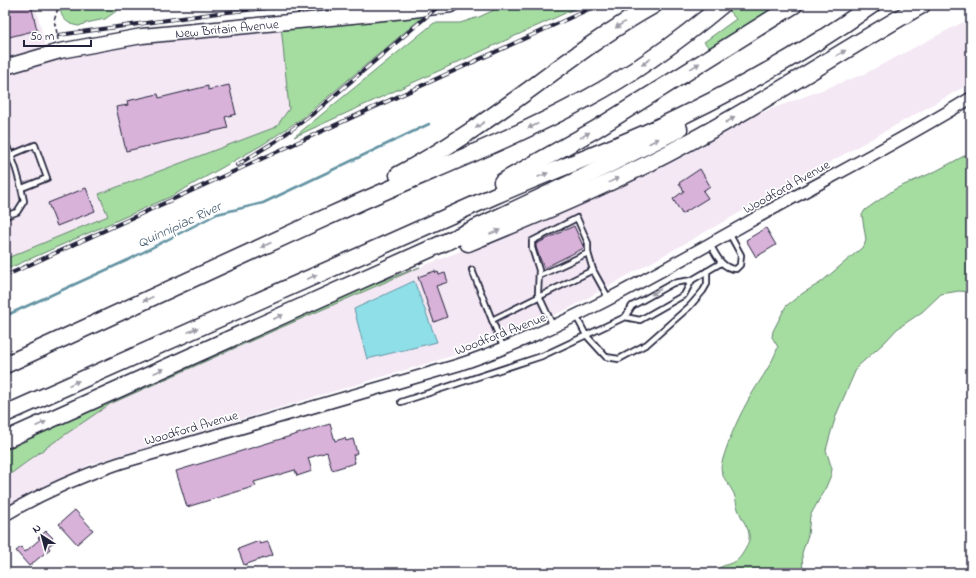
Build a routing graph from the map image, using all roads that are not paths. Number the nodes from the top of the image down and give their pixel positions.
1 (451, 5) edge
2 (654, 5) edge
3 (722, 5) edge
4 (794, 5) edge
5 (872, 5) edge
6 (922, 5) edge
7 (796, 54) junction
8 (5, 67) edge
9 (971, 98) edge
10 (5, 142) edge
11 (11, 155) junction
12 (22, 188) junction
13 (5, 216) edge
14 (302, 229) junction
15 (729, 233) junction
16 (710, 244) junction
17 (588, 253) junction
18 (353, 259) junction
19 (721, 263) junction
20 (472, 270) dead end
21 (593, 270) junction
22 (707, 271) junction
23 (539, 276) junction
24 (366, 278) junction
25 (692, 280) junction
26 (540, 297) junction
27 (609, 299) junction
28 (576, 316) junction
29 (625, 317) junction
30 (492, 320) junction
31 (554, 327) junction
32 (586, 336) junction
33 (504, 349) junction
34 (5, 364) edge
35 (401, 402) dead end
36 (5, 414) edge
37 (5, 440) edge
38 (5, 515) edge

1 - 8 main road, New Britain Avenue
2 -> 14 highway
3 -> 14 highway
18 -> 4 highway
5 - 7 highway
24 -> 6 highway
18 -> 7 highway
24 -> 7 highway
9 - 15 street, Woodford Avenue
10 - 11 lane
11 - 12 lane
11 - 12 lane
12 - 13 lane
14 -> 34 highway
15 - 16 street, Woodford Avenue
15 - 19 lane
16 - 19 lane
16 - 27 street, Woodford Avenue
17 - 21 lane
17 - 23 lane
17 - 23 lane
36 -> 18 highway
19 - 22 lane
20 - 30 lane
21 - 26 lane
21 - 27 lane
22 - 25 lane
22 - 32 lane
23 - 26 lane
37 -> 24 highway
25 -> 29 lane
25 - 29 lane
26 - 30 lane
26 - 31 lane
27 - 28 street, Woodford Avenue
28 - 31 street, Woodford Avenue
28 - 32 lane
29 - 32 lane
30 - 33 lane
31 - 33 street, Woodford Avenue
32 - 35 lane
33 - 38 street, Woodford Avenue

